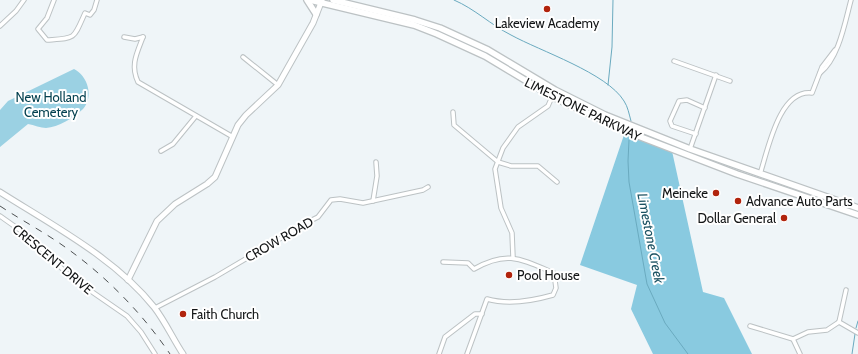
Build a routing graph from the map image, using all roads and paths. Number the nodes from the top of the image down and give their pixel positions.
1 (24, 0) edge
2 (54, 0) edge
3 (97, 0) edge
4 (307, 0) edge
5 (310, 0) edge
6 (333, 0) edge
7 (342, 0) edge
8 (851, 0) edge
9 (321, 2) edge
10 (347, 3) junction
11 (316, 14) junction
12 (0, 26) edge
13 (124, 37) dead end
14 (243, 57) dead end
15 (674, 61) dead end
16 (716, 75) junction
17 (730, 81) dead end
18 (278, 85) junction
19 (556, 90) junction
20 (553, 97) junction
21 (705, 108) junction
22 (453, 112) dead end
23 (196, 116) junction
24 (696, 134) junction
25 (233, 137) junction
26 (690, 149) junction
27 (161, 151) dead end
28 (688, 156) junction
29 (376, 162) dead end
30 (498, 162) junction
31 (760, 174) junction
32 (557, 182) dead end
33 (428, 187) dead end
34 (0, 192) edge
35 (837, 200) junction
36 (373, 201) junction
37 (834, 208) junction
38 (858, 208) edge
39 (858, 215) edge
40 (0, 216) edge
41 (513, 257) junction
42 (443, 262) dead end
43 (128, 280) junction
44 (846, 290) dead end
45 (155, 308) junction
46 (482, 314) junction
47 (839, 322) junction
48 (750, 326) dead end
49 (858, 333) edge
50 (793, 339) junction
51 (155, 354) edge
52 (183, 354) edge
53 (440, 354) edge
54 (467, 354) edge
55 (800, 354) edge

1 - 12 street
2 - 3 street
4 - 11 main road
5 - 9 main road, LIMESTONE PARKWAY
6 - 10 main road, LIMESTONE PARKWAY
7 - 10 main road
8 - 31 street
9 - 11 street
9 - 20 main road, LIMESTONE PARKWAY
10 - 19 main road, LIMESTONE PARKWAY
11 - 18 street
13 - 23 street
14 - 18 street
15 - 16 street
16 - 17 street
16 - 21 street
18 - 25 street
19 - 20 street
19 - 26 main road, LIMESTONE PARKWAY
20 - 28 main road, LIMESTONE PARKWAY
20 - 30 street
21 - 24 street
21 - 24 street
22 - 30 street
23 - 25 street
23 - 27 street
24 - 26 street
25 - 43 street
26 - 28 main road
26 - 31 main road, LIMESTONE PARKWAY
28 - 37 main road, LIMESTONE PARKWAY
29 - 36 street
30 - 32 street
30 - 41 street
31 - 35 main road, LIMESTONE PARKWAY
33 - 36 street, CROW ROAD
34 - 43 street
35 - 37 main road
35 - 38 main road, LIMESTONE PARKWAY
36 - 45 street, CROW ROAD
37 - 39 main road, LIMESTONE PARKWAY
40 - 51 street, CRESCENT DRIVE
41 - 42 street
41 - 46 street
43 - 45 street
44 - 47 street
45 - 52 street
46 - 53 street
46 - 54 street
47 - 49 street
47 - 50 street
48 - 50 street
50 - 55 street

